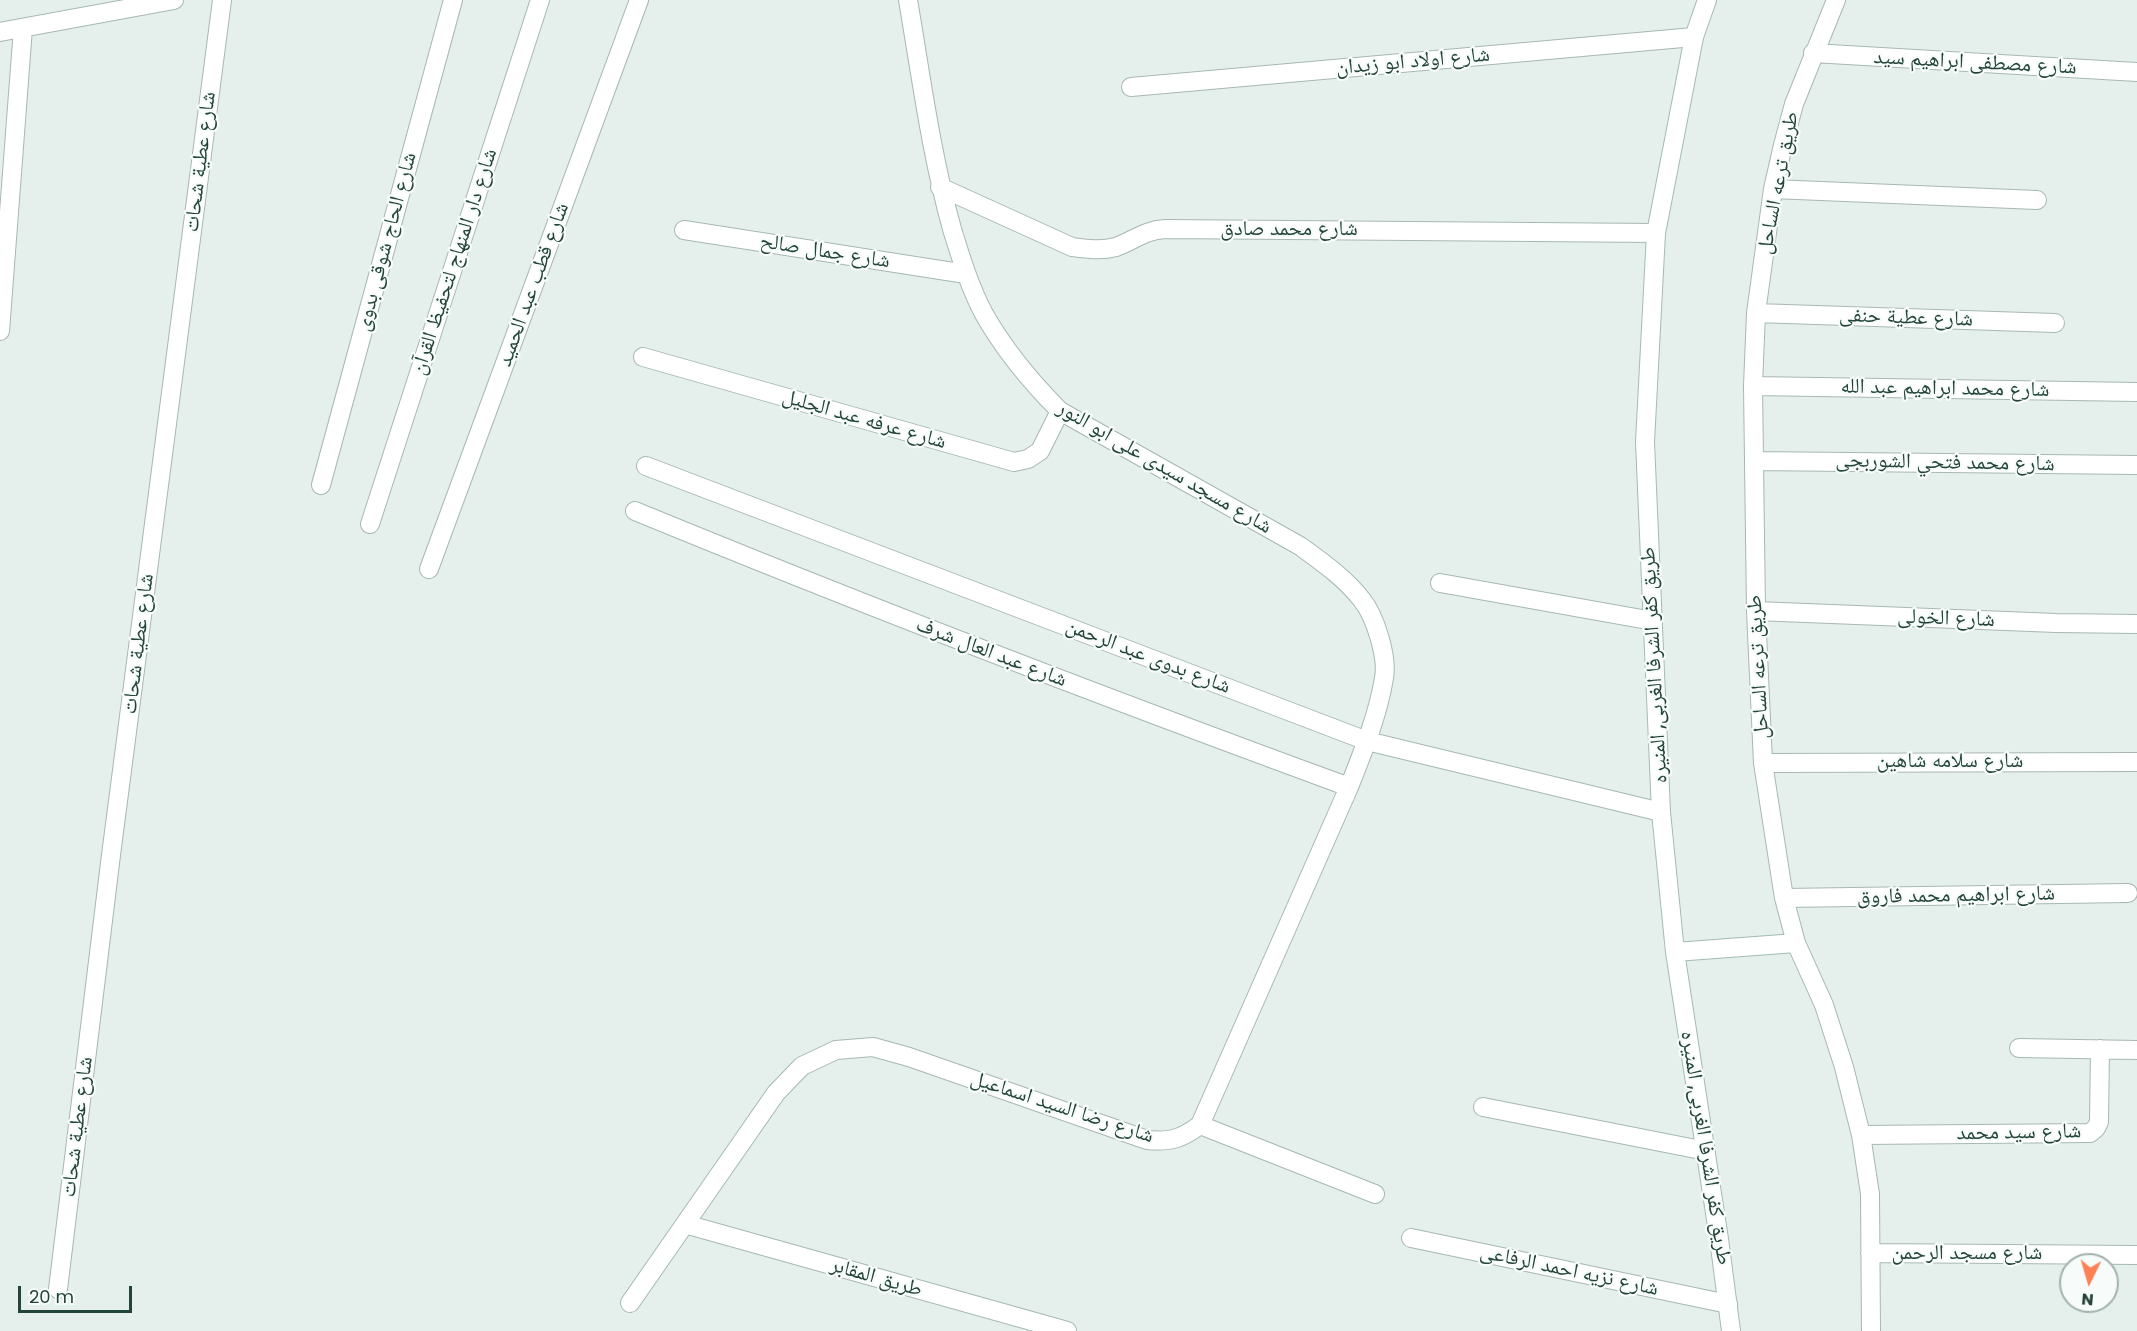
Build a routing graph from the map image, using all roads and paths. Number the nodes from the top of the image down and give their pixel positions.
1 (222, 0) edge
2 (453, 0) edge
3 (540, 0) edge
4 (639, 0) edge
5 (908, 0) edge
6 (1707, 0) edge
7 (1836, 0) edge
8 (168, 1) edge
9 (1, 26) edge
10 (23, 28) junction
11 (1694, 37) junction
12 (1813, 53) junction
13 (2137, 72) edge
14 (1131, 87) dead end
15 (940, 187) junction
16 (1773, 189) junction
17 (2037, 200) dead end
18 (684, 230) dead end
19 (1656, 233) junction
20 (966, 274) junction
21 (1756, 313) junction
22 (2055, 322) dead end
23 (0, 331) edge
24 (643, 357) dead end
25 (1753, 386) junction
26 (2137, 392) edge
27 (1060, 411) junction
28 (1754, 461) junction
29 (2137, 465) edge
30 (646, 466) dead end
31 (321, 485) dead end
32 (634, 512) dead end
33 (370, 524) dead end
34 (429, 569) dead end
35 (1440, 583) dead end
36 (1756, 611) junction
37 (1653, 621) junction
38 (2137, 624) edge
39 (1367, 741) junction
40 (2137, 762) edge
41 (1763, 763) junction
42 (1349, 787) junction
43 (1661, 812) junction
44 (2128, 893) dead end
45 (1784, 898) junction
46 (1796, 943) junction
47 (1675, 952) junction
48 (2019, 1048) dead end
49 (2100, 1049) junction
50 (2137, 1050) edge
51 (1483, 1107) dead end
52 (1200, 1125) junction
53 (1861, 1135) junction
54 (1706, 1150) junction
55 (1375, 1194) dead end
56 (685, 1224) junction
57 (1411, 1238) dead end
58 (1870, 1253) junction
59 (2137, 1255) edge
60 (58, 1289) dead end
61 (630, 1303) dead end
62 (1728, 1304) junction
63 (1067, 1331) edge
64 (1731, 1331) edge
65 (1871, 1331) edge

1 - 60 street, شارع عطية شحات
2 - 31 street, شارع الحاج شوقى بدوى
3 - 33 street, شارع دار المنهاج لتحفيظ القرآن
4 - 34 street, شارع قطب عبد الحميد
5 - 15 street, شارع مسجد سيدى على ابو النور
6 - 11 street, طريق كفر الشرفا الغربى, المنيره
7 - 12 street, طريق ترعه الساحل
8 - 10 street
9 - 10 street
10 - 23 street
11 - 14 street, شارع اولاد ابو زيدان
11 - 19 street, طريق كفر الشرفا الغربى, المنيره
12 - 13 street, شارع مصطفى ابراهيم سيد
12 - 16 street, طريق ترعه الساحل
15 - 19 street, شارع محمد صادق
15 - 20 street, شارع مسجد سيدى على ابو النور
16 - 17 street
16 - 21 street, طريق ترعه الساحل
18 - 20 street, شارع جمال صالح
19 - 37 street, طريق كفر الشرفا الغربى, المنيره
20 - 27 street, شارع مسجد سيدى على ابو النور
21 - 22 street, شارع عطية حنفى
21 - 25 street, طريق ترعه الساحل
24 - 27 street, شارع عرفه عبد الجليل
25 - 26 street, شارع محمد ابراهيم عبد الله
25 - 28 street, طريق ترعه الساحل
27 - 39 street, شارع مسجد سيدى على ابو النور
28 - 29 street, شارع محمد فتحي الشوربجى
28 - 36 street, طريق ترعه الساحل
30 - 39 street, شارع بدوى عبد الرحمن
32 - 42 street, شارع عبد العال شرف
35 - 37 street
36 - 38 street, شارع الخولى
36 - 41 street, طريق ترعه الساحل
37 - 43 street, طريق كفر الشرفا الغربى, المنيره
39 - 42 street
39 - 43 street, شارع بدوى عبد الرحمن
40 - 41 street, شارع سلامه شاهين
41 - 45 street, طريق ترعه الساحل
42 - 52 street
43 - 47 street, طريق كفر الشرفا الغربى, المنيره
44 - 45 street, شارع ابراهيم محمد فاروق
45 - 46 street, طريق ترعه الساحل
46 - 47 street
46 - 53 street, طريق ترعه الساحل
47 - 54 street, طريق كفر الشرفا الغربى, المنيره
48 - 49 street
49 - 50 street
49 - 53 street, شارع سيد محمد
51 - 54 street
52 - 55 street
52 - 56 street, شارع رضا السيد اسماعيل
53 - 58 street, طريق ترعه الساحل
54 - 62 street, طريق كفر الشرفا الغربى, المنيره
56 - 61 street, شارع رضا السيد اسماعيل
56 - 63 street, طريق المقابر
57 - 62 street, شارع نزيه احمد الرفاعى
58 - 59 street, شارع مسجد الرحمن
58 - 65 street, طريق ترعه الساحل
62 - 64 street, طريق كفر الشرفا الغربى, المنيره

